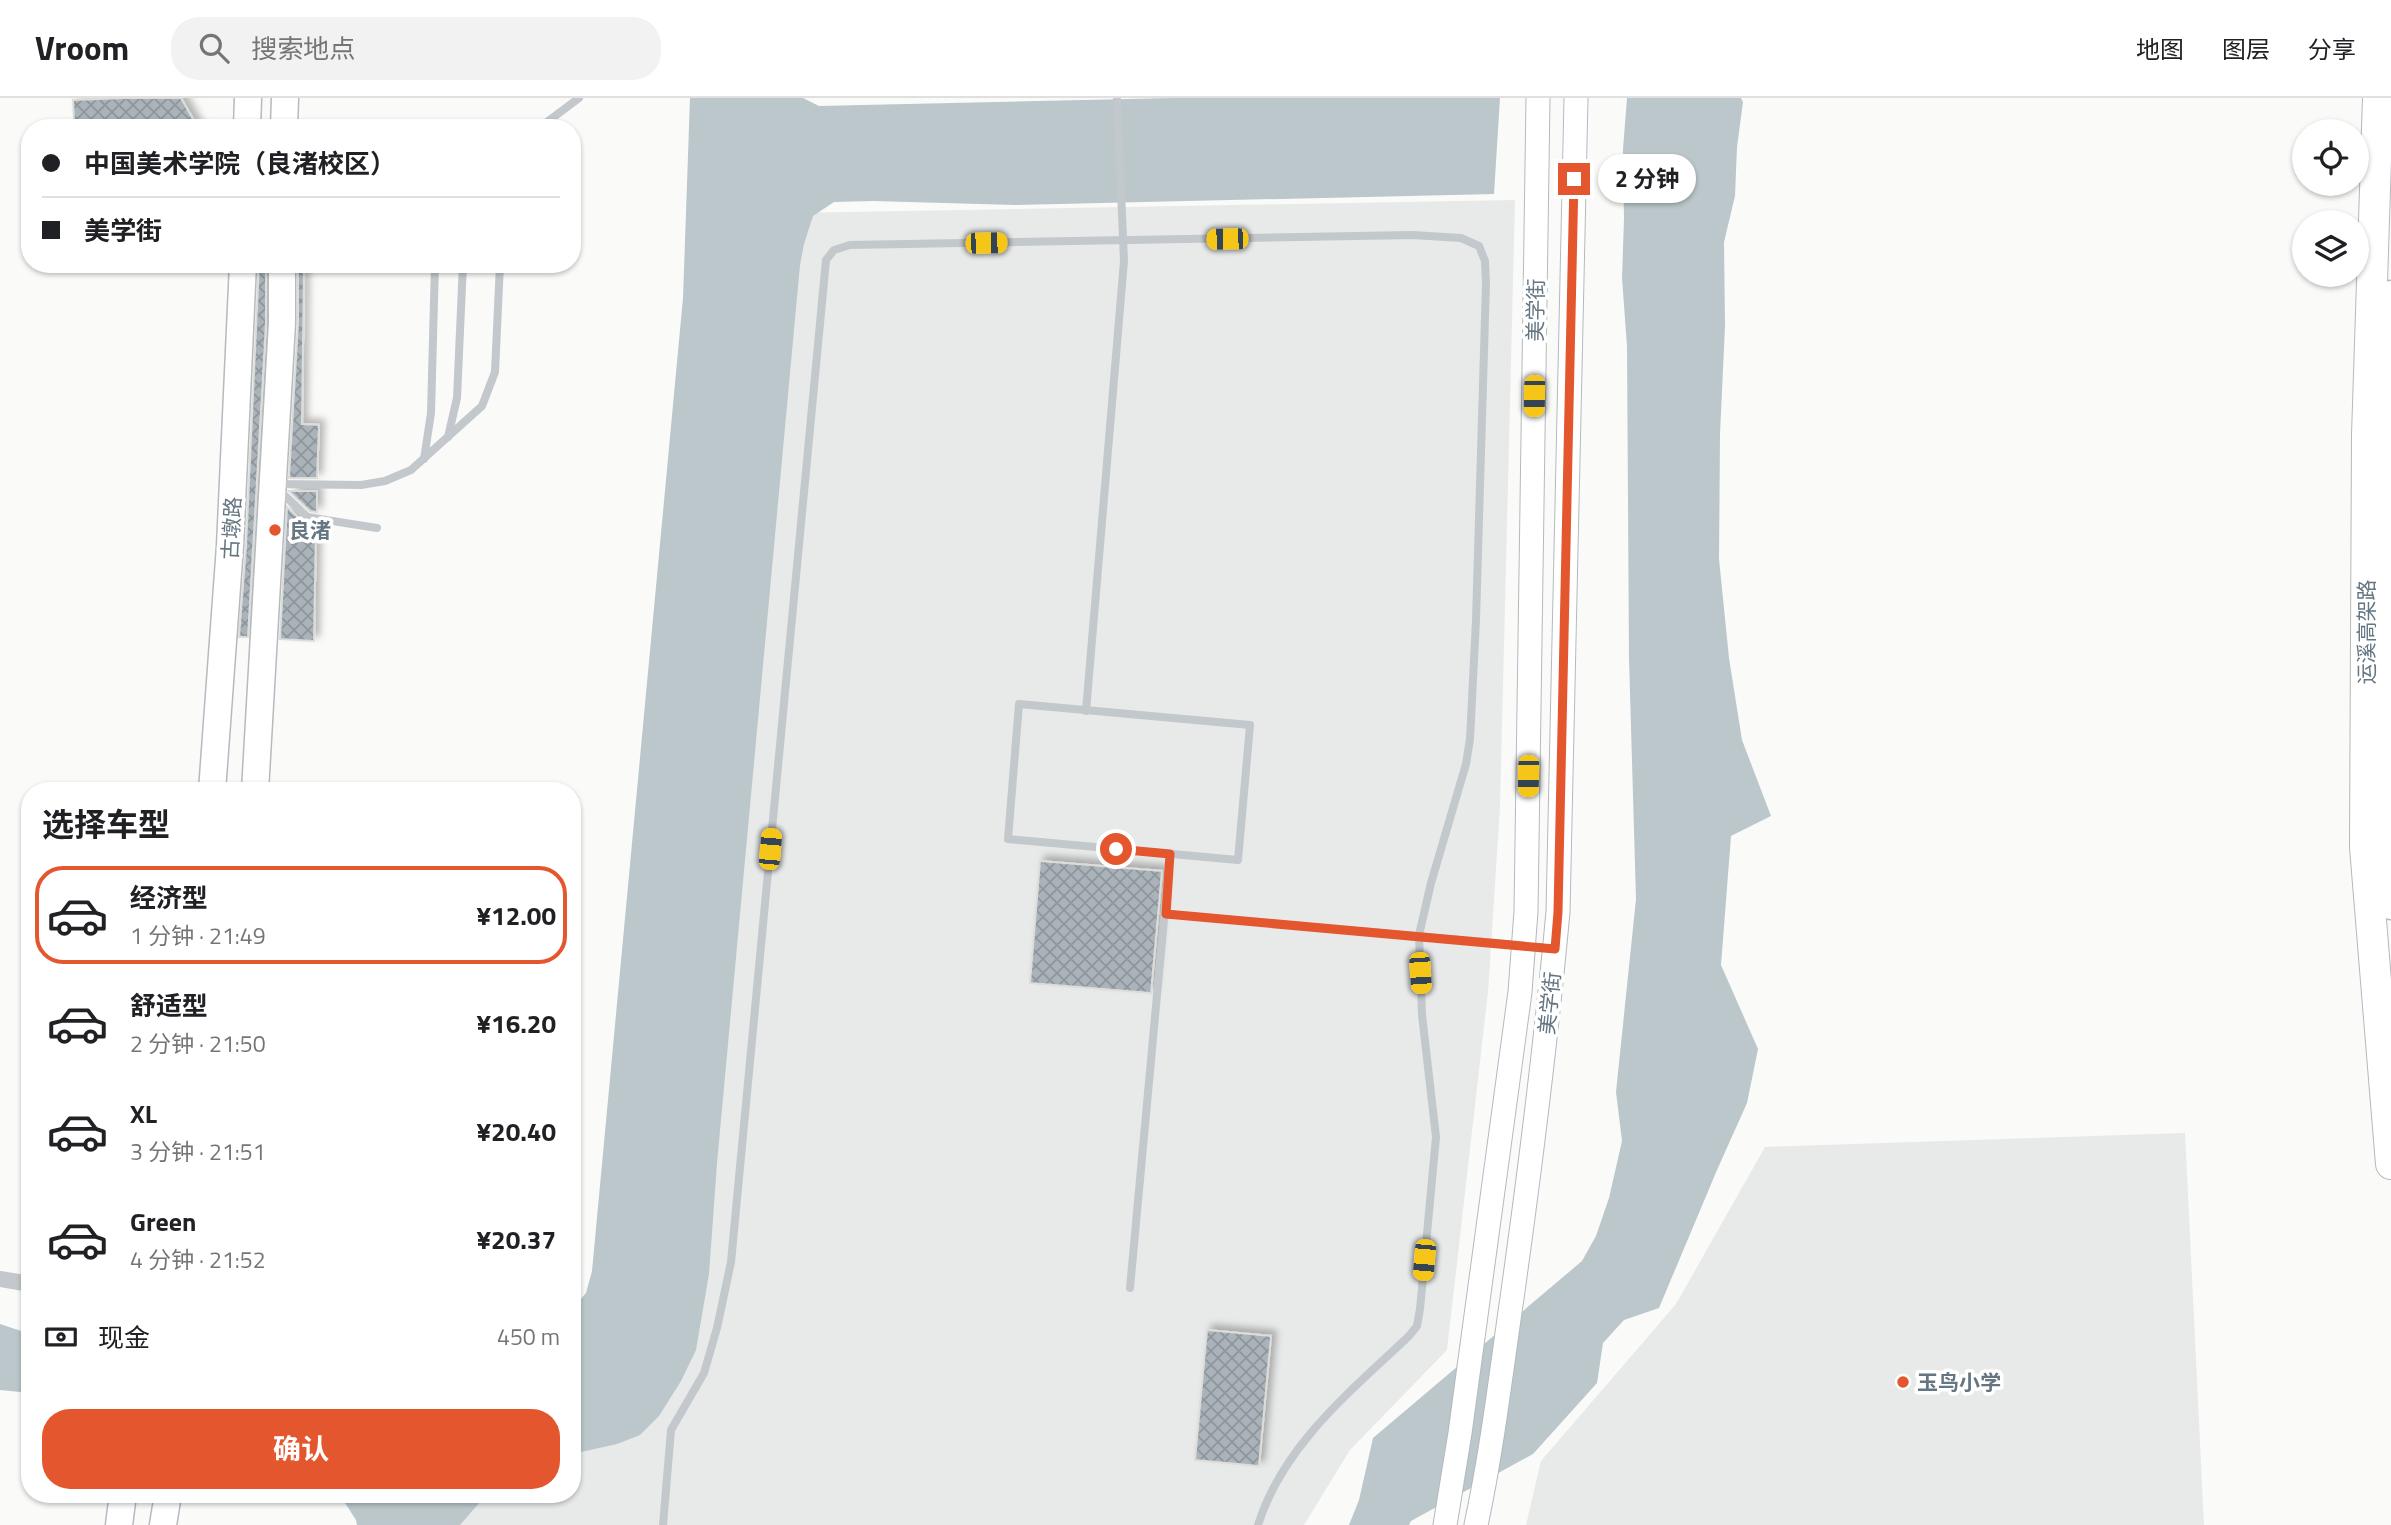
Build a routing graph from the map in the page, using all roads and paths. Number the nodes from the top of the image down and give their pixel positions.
1 (248, 98) edge
2 (285, 98) edge
3 (579, 98) edge
4 (1117, 98) edge
5 (1538, 98) edge
6 (1576, 98) edge
7 (2378, 98) edge
8 (247, 119) edge
9 (284, 119) edge
10 (551, 119) edge
11 (1121, 241) junction
12 (243, 273) edge
13 (282, 273) edge
14 (435, 273) edge
15 (463, 273) edge
16 (500, 273) edge
17 (2391, 293) edge
18 (448, 437) junction
19 (424, 459) junction
20 (273, 484) junction
21 (377, 528) dead end
22 (1086, 711) junction
23 (213, 782) edge
24 (256, 782) edge
25 (1170, 854) junction
26 (2391, 906) edge
27 (1166, 914) junction
28 (1419, 935) junction
29 (1523, 946) junction
30 (1555, 949) junction
31 (2391, 1164) edge
32 (0, 1279) edge
33 (21, 1282) edge
34 (1130, 1288) dead end
35 (122, 1503) edge
36 (167, 1503) edge
37 (119, 1525) edge
38 (163, 1525) edge
39 (663, 1525) edge
40 (1258, 1525) edge
41 (1445, 1525) edge
42 (1476, 1525) edge

1 - 8 main road
2 - 9 main road
3 - 10 lane
4 - 11 lane
5 - 29 street, 美学街
6 - 30 street, 美学街
7 - 31 highway, 运溪高架路
11 - 22 lane
11 - 28 lane
11 - 39 lane
12 - 23 main road, 古墩路
13 - 20 main road, 古墩路
14 - 19 lane
15 - 18 lane
16 - 18 lane
17 - 26 main road
18 - 19 lane
19 - 20 lane
20 - 21 lane
20 - 24 main road, 古墩路
22 - 25 lane
22 - 25 lane
25 - 27 lane
27 - 28 lane
27 - 34 lane
28 - 29 lane
28 - 40 lane
29 - 30 lane
29 - 41 street, 美学街
30 - 42 street, 美学街
32 - 33 street
35 - 37 main road
36 - 38 main road

